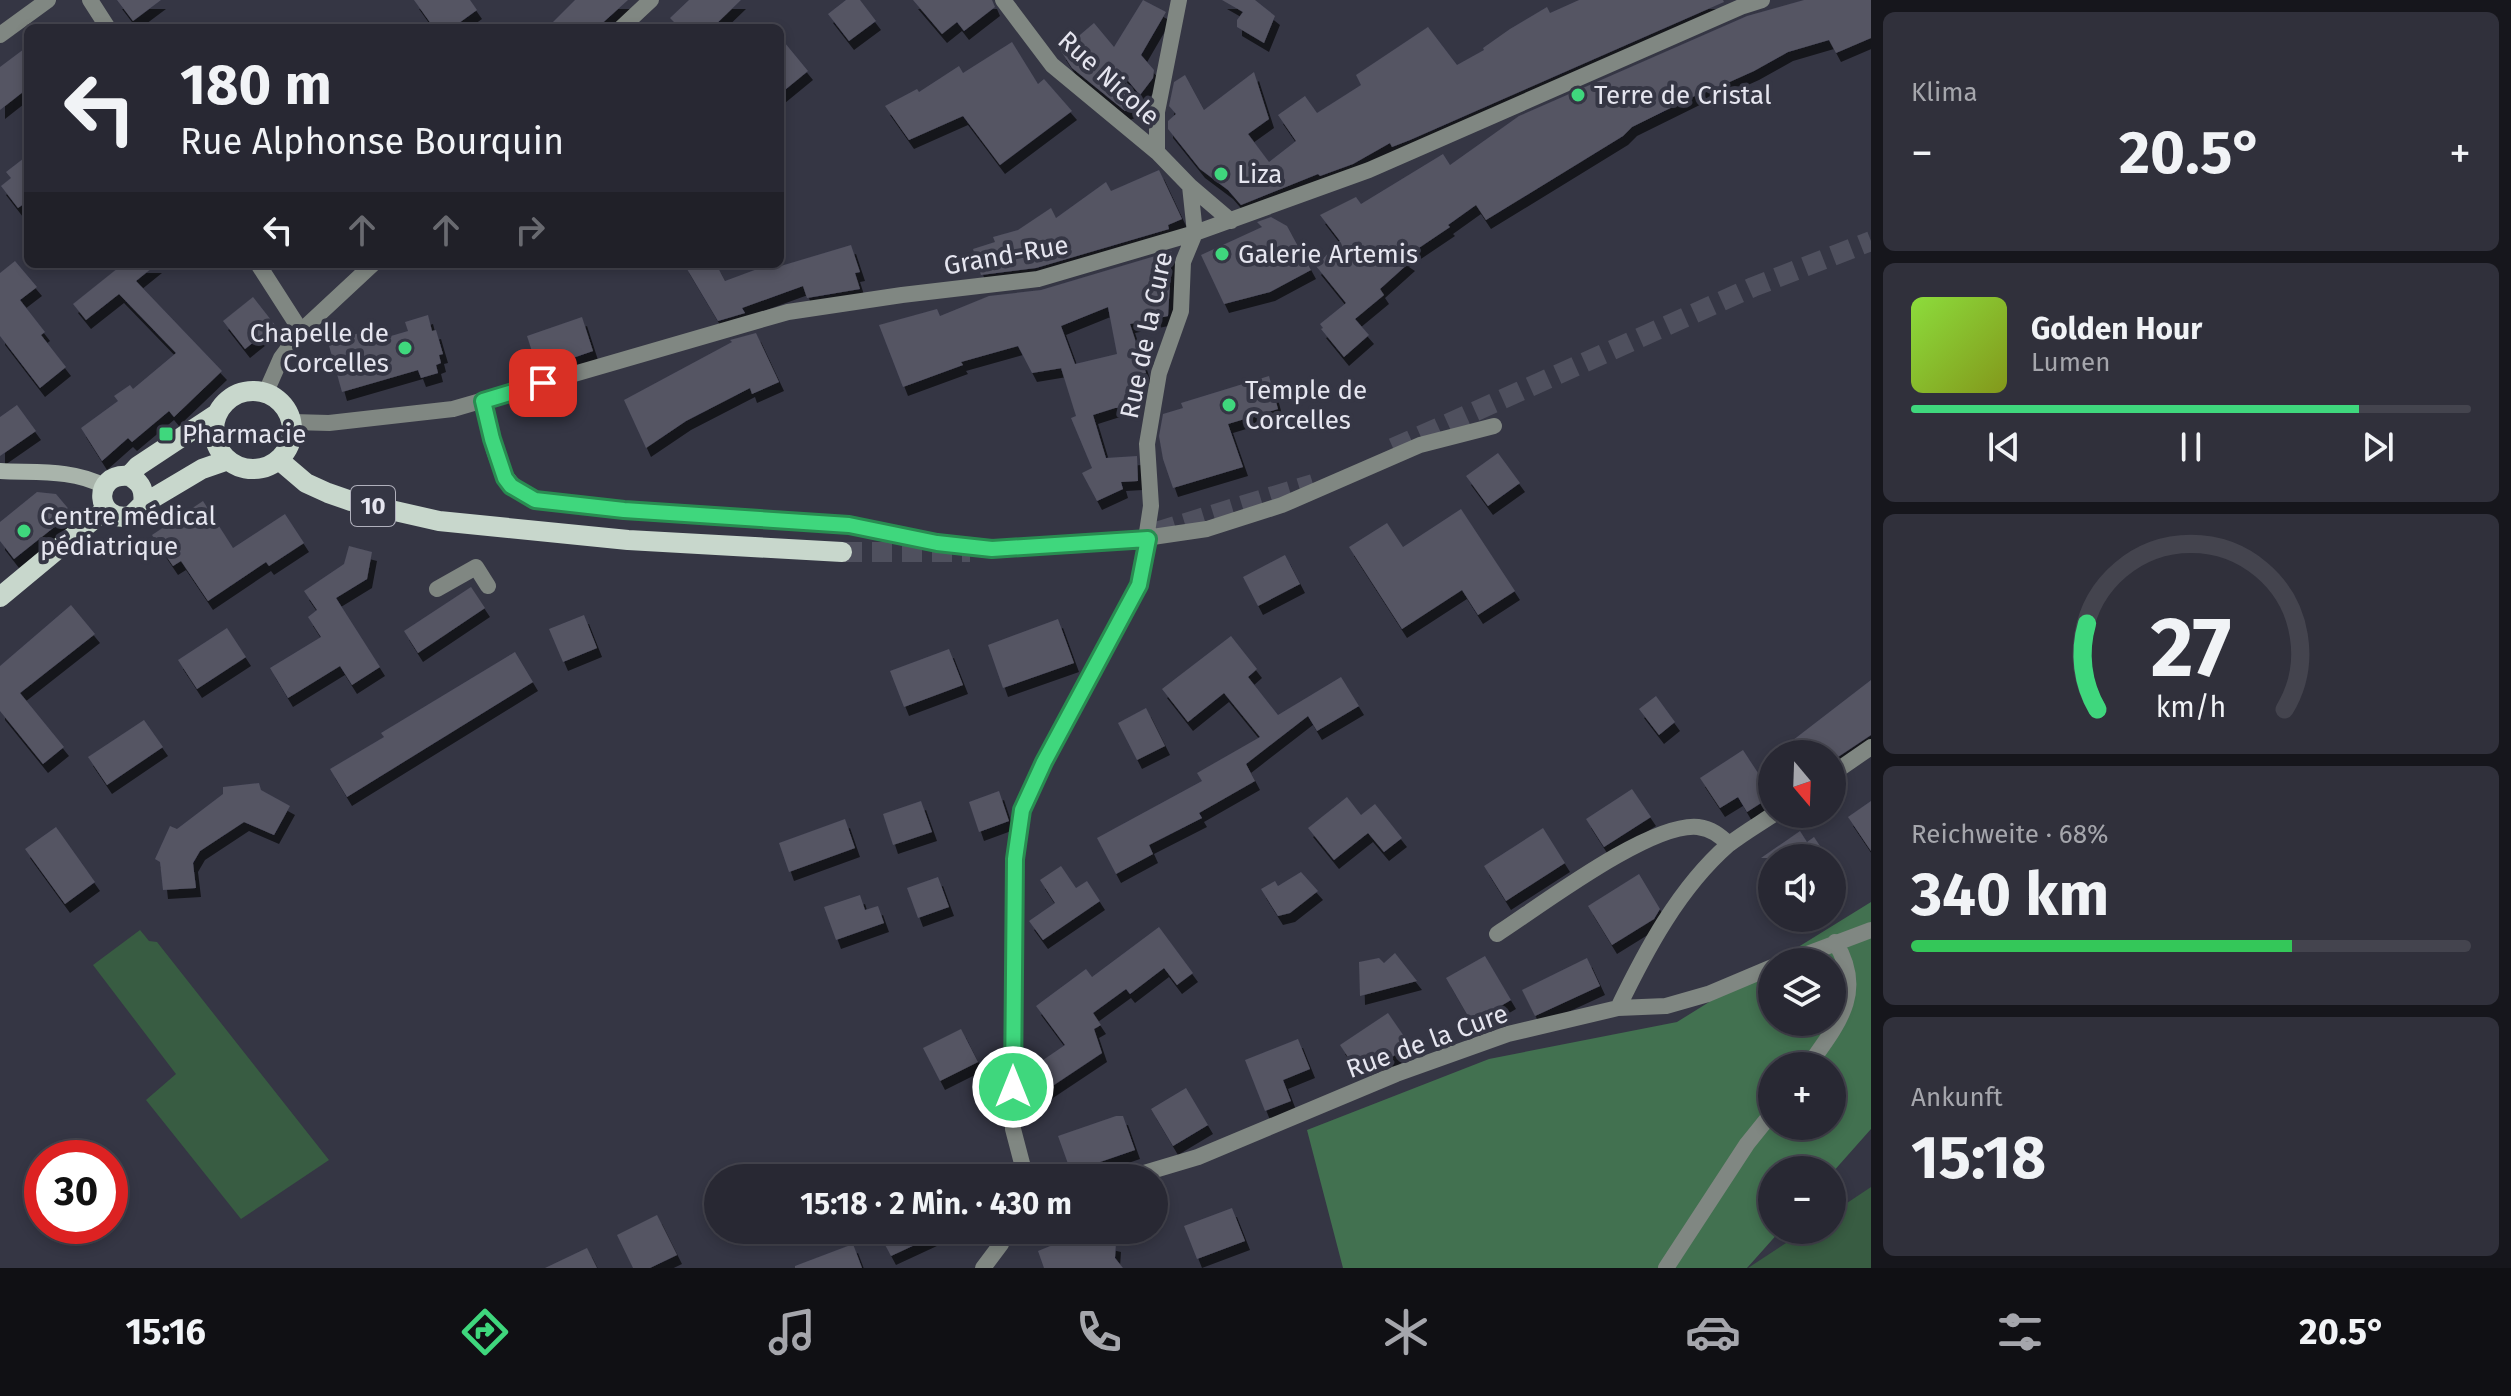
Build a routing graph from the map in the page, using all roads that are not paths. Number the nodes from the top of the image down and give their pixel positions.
1 (48, 0) edge
2 (90, 0) edge
3 (651, 0) edge
4 (1003, 0) edge
5 (1179, 0) edge
6 (1762, 0) edge
7 (1741, 3) edge
8 (105, 24) edge
9 (625, 24) edge
10 (0, 35) edge
11 (1157, 152) junction
12 (1190, 186) junction
13 (1231, 221) junction
14 (1195, 233) junction
15 (261, 268) edge
16 (369, 268) edge
17 (301, 331) junction
18 (266, 392) junction
19 (483, 401) junction
20 (218, 413) junction
21 (292, 422) junction
22 (1494, 426) dead end
23 (228, 460) junction
24 (279, 460) junction
25 (0, 471) edge
26 (129, 476) junction
27 (104, 486) junction
28 (143, 504) junction
29 (106, 509) junction
30 (1148, 539) junction
31 (842, 552) tunnel mouth
32 (488, 586) dead end
33 (437, 589) dead end
34 (0, 597) edge
35 (1871, 747) edge
36 (1846, 764) edge
37 (1758, 825) edge
38 (1729, 844) junction
39 (1871, 930) edge
40 (1497, 934) dead end
41 (1835, 942) junction
42 (1820, 948) edge
43 (1758, 973) edge
44 (1618, 1008) junction
45 (1818, 1052) edge
46 (1758, 1130) edge
47 (1023, 1164) edge
48 (1168, 1166) edge
49 (1001, 1244) edge
50 (983, 1268) edge
51 (1666, 1268) edge

1 - 10 street
2 - 8 street
3 - 9 street
4 - 11 street, Rue Nicole
5 - 11 street
6 - 7 street, Grand-Rue
7 - 13 street, Grand-Rue
11 - 12 street, Rue Nicole
12 - 13 street, Rue Nicole
12 - 14 street
13 - 14 street, Grand-Rue
14 - 19 street, Grand-Rue
14 - 30 street, Rue de la Cure
15 - 17 street
16 - 17 street
17 - 18 street
18 - 20 main road
18 - 21 main road
19 - 21 street, Grand-Rue
19 - 30 street
20 - 23 main road
20 - 26 main road
21 - 24 main road
22 - 30 street
23 - 24 main road
23 - 28 main road
24 - 31 main road, 10
25 - 27 main road
26 - 27 main road
26 - 28 main road
27 - 29 main road
28 - 29 main road
29 - 34 main road
30 - 47 street, Rue de la Cure
32 - 33 street
35 - 36 street
37 - 38 street
38 - 40 street
38 - 44 street
39 - 41 street
41 - 42 street
41 - 45 street
43 - 44 street, Rue de la Cure
44 - 48 street, Rue de la Cure
46 - 51 street
49 - 50 street

